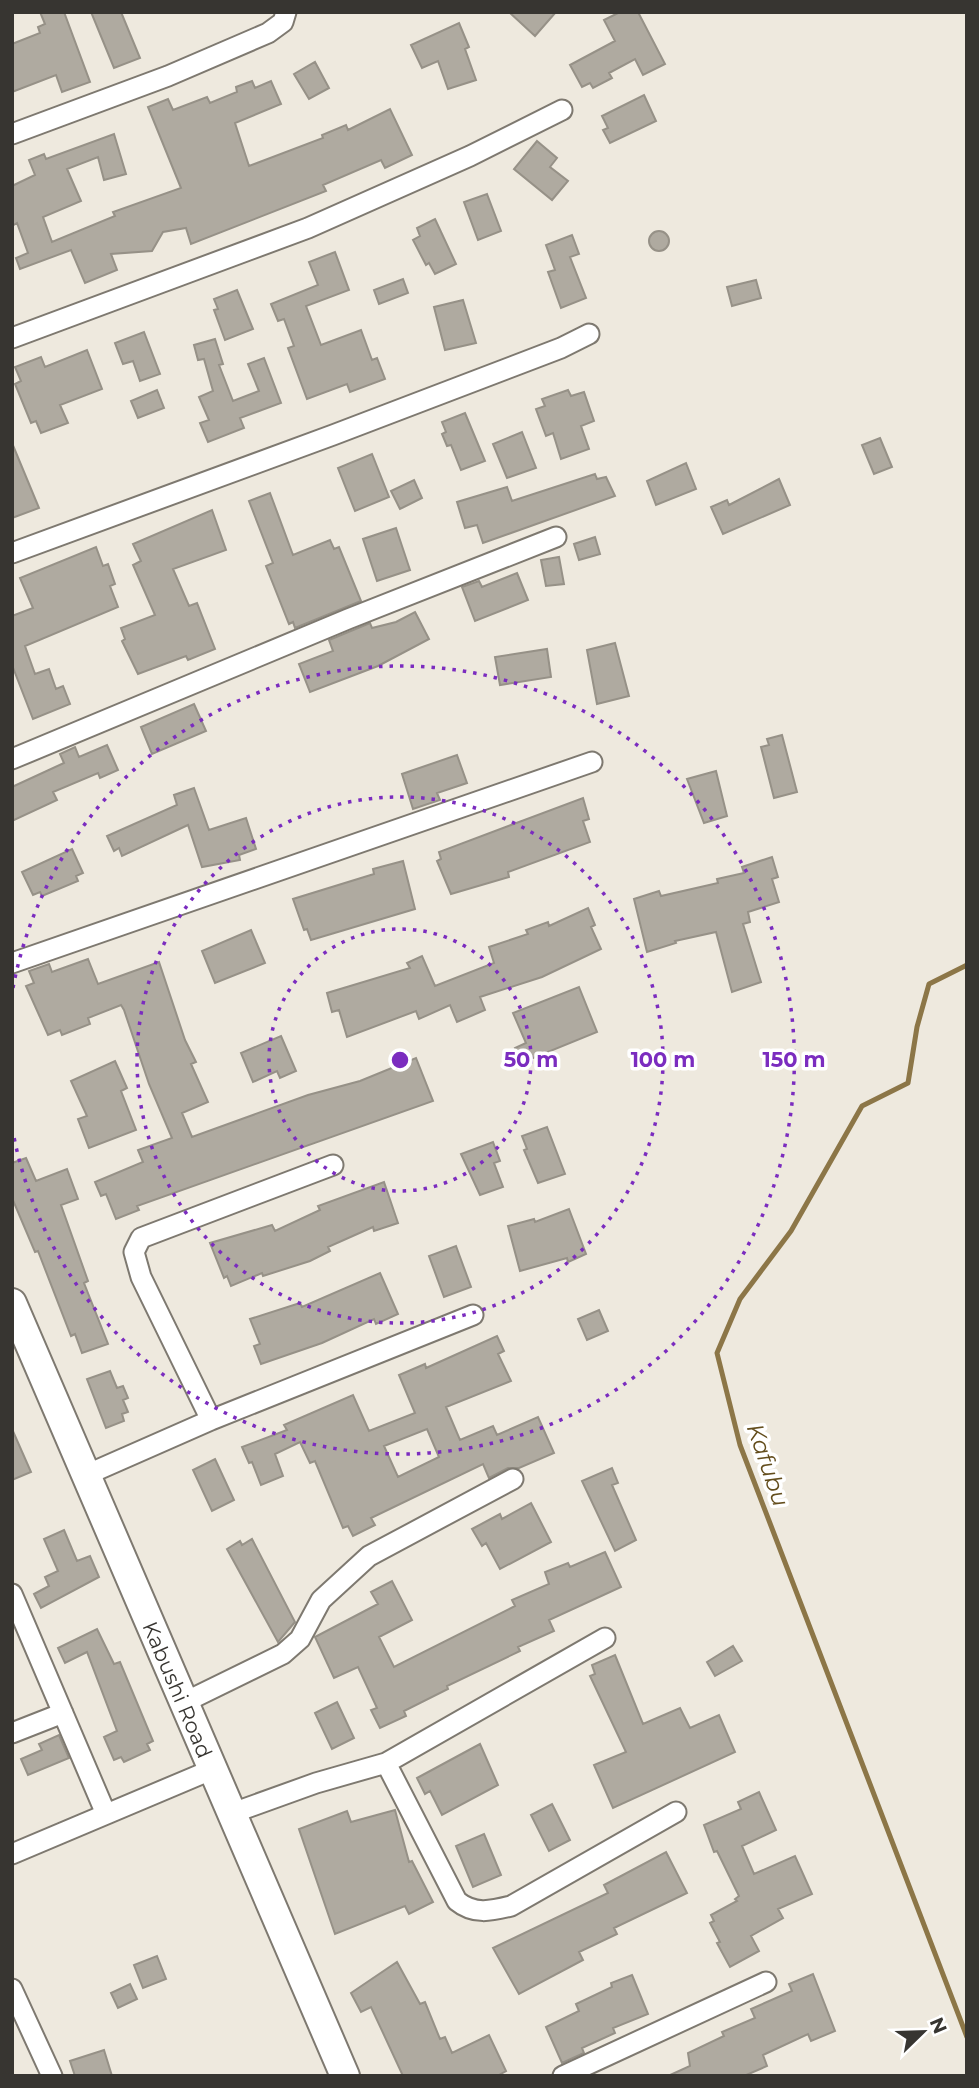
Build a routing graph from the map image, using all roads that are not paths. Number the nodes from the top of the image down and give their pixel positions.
1 (286, 12) edge
2 (562, 110) dead end
3 (12, 134) edge
4 (589, 334) dead end
5 (12, 338) edge
6 (555, 537) dead end
7 (12, 553) edge
8 (12, 759) edge
9 (592, 762) dead end
10 (12, 963) edge
11 (333, 1165) dead end
12 (12, 1303) edge
13 (473, 1315) dead end
14 (211, 1420) junction
15 (86, 1475) junction
16 (513, 1479) dead end
17 (12, 1594) edge
18 (605, 1638) dead end
19 (183, 1703) junction
20 (63, 1713) junction
21 (12, 1733) edge
22 (386, 1763) junction
23 (211, 1770) junction
24 (676, 1812) dead end
25 (106, 1814) junction
26 (230, 1814) junction
27 (12, 1854) edge
28 (765, 1982) dead end
29 (12, 1989) edge
30 (52, 2076) edge
31 (345, 2076) edge
32 (563, 2076) edge

1 - 3 street
2 - 5 street
4 - 7 street
6 - 8 street
9 - 10 street
11 - 14 street
12 - 15 main road, Kabushi Road
13 - 14 street
14 - 15 street
15 - 19 main road, Kabushi Road
16 - 19 street
17 - 20 street
18 - 22 street
19 - 23 main road, Kabushi Road
20 - 21 street
20 - 25 street
22 - 24 street
22 - 26 street
23 - 25 street
23 - 26 main road, Kabushi Road
25 - 27 street
26 - 31 main road, Kabushi Road
28 - 32 street
29 - 30 street

